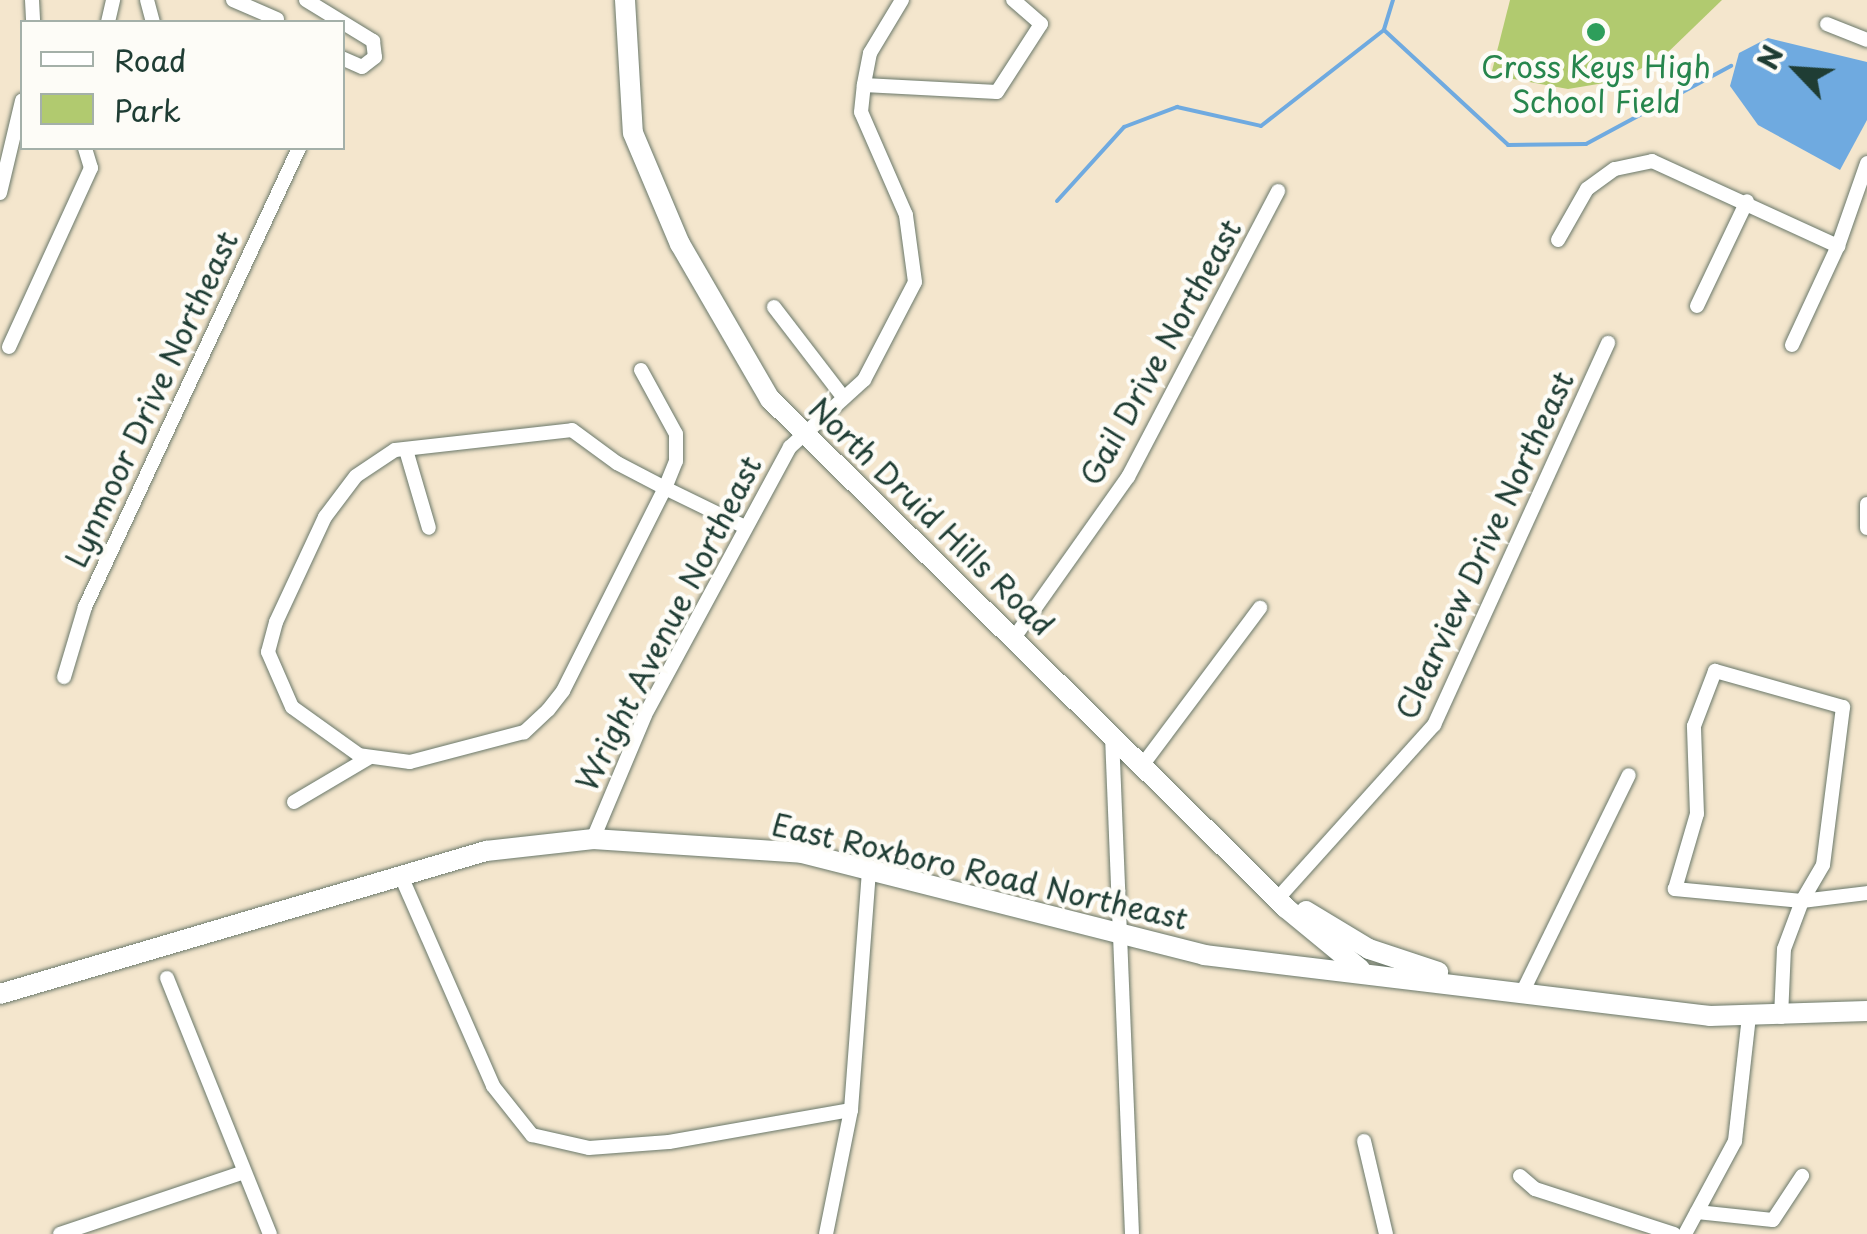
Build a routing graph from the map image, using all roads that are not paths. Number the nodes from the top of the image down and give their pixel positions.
1 (233, 0) edge
2 (306, 0) edge
3 (624, 0) edge
4 (902, 0) edge
5 (1012, 0) edge
6 (278, 20) edge
7 (339, 20) edge
8 (345, 24) edge
9 (1828, 24) dead end
10 (1867, 40) edge
11 (345, 60) edge
12 (864, 85) junction
13 (20, 109) edge
14 (86, 150) edge
15 (298, 150) edge
16 (1867, 163) edge
17 (1278, 191) dead end
18 (0, 192) edge
19 (1747, 202) junction
20 (1558, 240) dead end
21 (1838, 246) junction
22 (1697, 306) dead end
23 (774, 308) dead end
24 (1608, 343) dead end
25 (1792, 344) dead end
26 (8, 347) dead end
27 (641, 370) dead end
28 (840, 393) junction
29 (798, 435) junction
30 (396, 446) junction
31 (665, 488) junction
32 (1867, 504) edge
33 (745, 527) junction
34 (429, 528) dead end
35 (1867, 528) edge
36 (1260, 608) dead end
37 (1016, 635) junction
38 (64, 677) dead end
39 (1112, 736) junction
40 (370, 757) junction
41 (1144, 763) junction
42 (1629, 775) dead end
43 (294, 802) dead end
44 (592, 839) junction
45 (869, 870) junction
46 (402, 876) junction
47 (1867, 893) edge
48 (1280, 897) junction
49 (1802, 901) junction
50 (1125, 932) junction
51 (1366, 973) junction
52 (166, 978) dead end
53 (1478, 985) junction
54 (1524, 989) junction
55 (0, 994) edge
56 (1867, 1011) edge
57 (1749, 1017) junction
58 (1781, 1018) junction
59 (851, 1110) junction
60 (1364, 1141) dead end
61 (240, 1173) junction
62 (1520, 1176) dead end
63 (1802, 1176) dead end
64 (1697, 1212) junction
65 (60, 1234) edge
66 (270, 1234) edge
67 (826, 1234) edge
68 (1132, 1234) edge
69 (1386, 1234) edge
70 (1674, 1234) edge
71 (1685, 1234) edge

1 - 6 street
2 - 7 street
3 - 29 main road, North Druid Hills Road
4 - 12 street
5 - 12 street
8 - 11 street
9 - 10 street
12 - 28 street, Wright Avenue Northeast
13 - 18 street
14 - 26 street
15 - 38 street, Lynmoor Drive Northeast
16 - 21 street
17 - 37 street, Gail Drive Northeast
19 - 20 street
19 - 21 street
19 - 22 street
21 - 25 street
23 - 28 street
24 - 48 street, Clearview Drive Northeast
27 - 31 street
28 - 29 street, Wright Avenue Northeast
29 - 33 street, Wright Avenue Northeast
29 - 37 main road, North Druid Hills Road
30 - 31 street
30 - 34 street
30 - 40 street
31 - 33 street
31 - 40 street
32 - 35 street
33 - 44 street, Wright Avenue Northeast
36 - 41 street
37 - 39 main road, North Druid Hills Road
39 - 41 main road, North Druid Hills Road
39 - 50 street
40 - 43 street
41 - 48 main road, North Druid Hills Road
42 - 54 street
44 - 45 main road, East Roxboro Road Northeast
44 - 46 main road, East Roxboro Road Northeast
45 - 50 main road, East Roxboro Road Northeast
45 - 59 street
46 - 55 main road, East Roxboro Road Northeast
46 - 59 street
47 - 49 street
48 - 51 main road, North Druid Hills Road
48 - 53 main road
49 - 49 street
49 - 58 street
50 - 51 main road, East Roxboro Road Northeast
50 - 68 street
51 - 53 main road, East Roxboro Road Northeast
52 - 61 street
53 - 54 main road
54 - 57 main road
56 - 58 main road
57 - 58 main road
57 - 64 street
59 - 67 street
60 - 69 street
61 - 65 street
61 - 66 street
62 - 70 street
63 - 64 street
64 - 71 street

